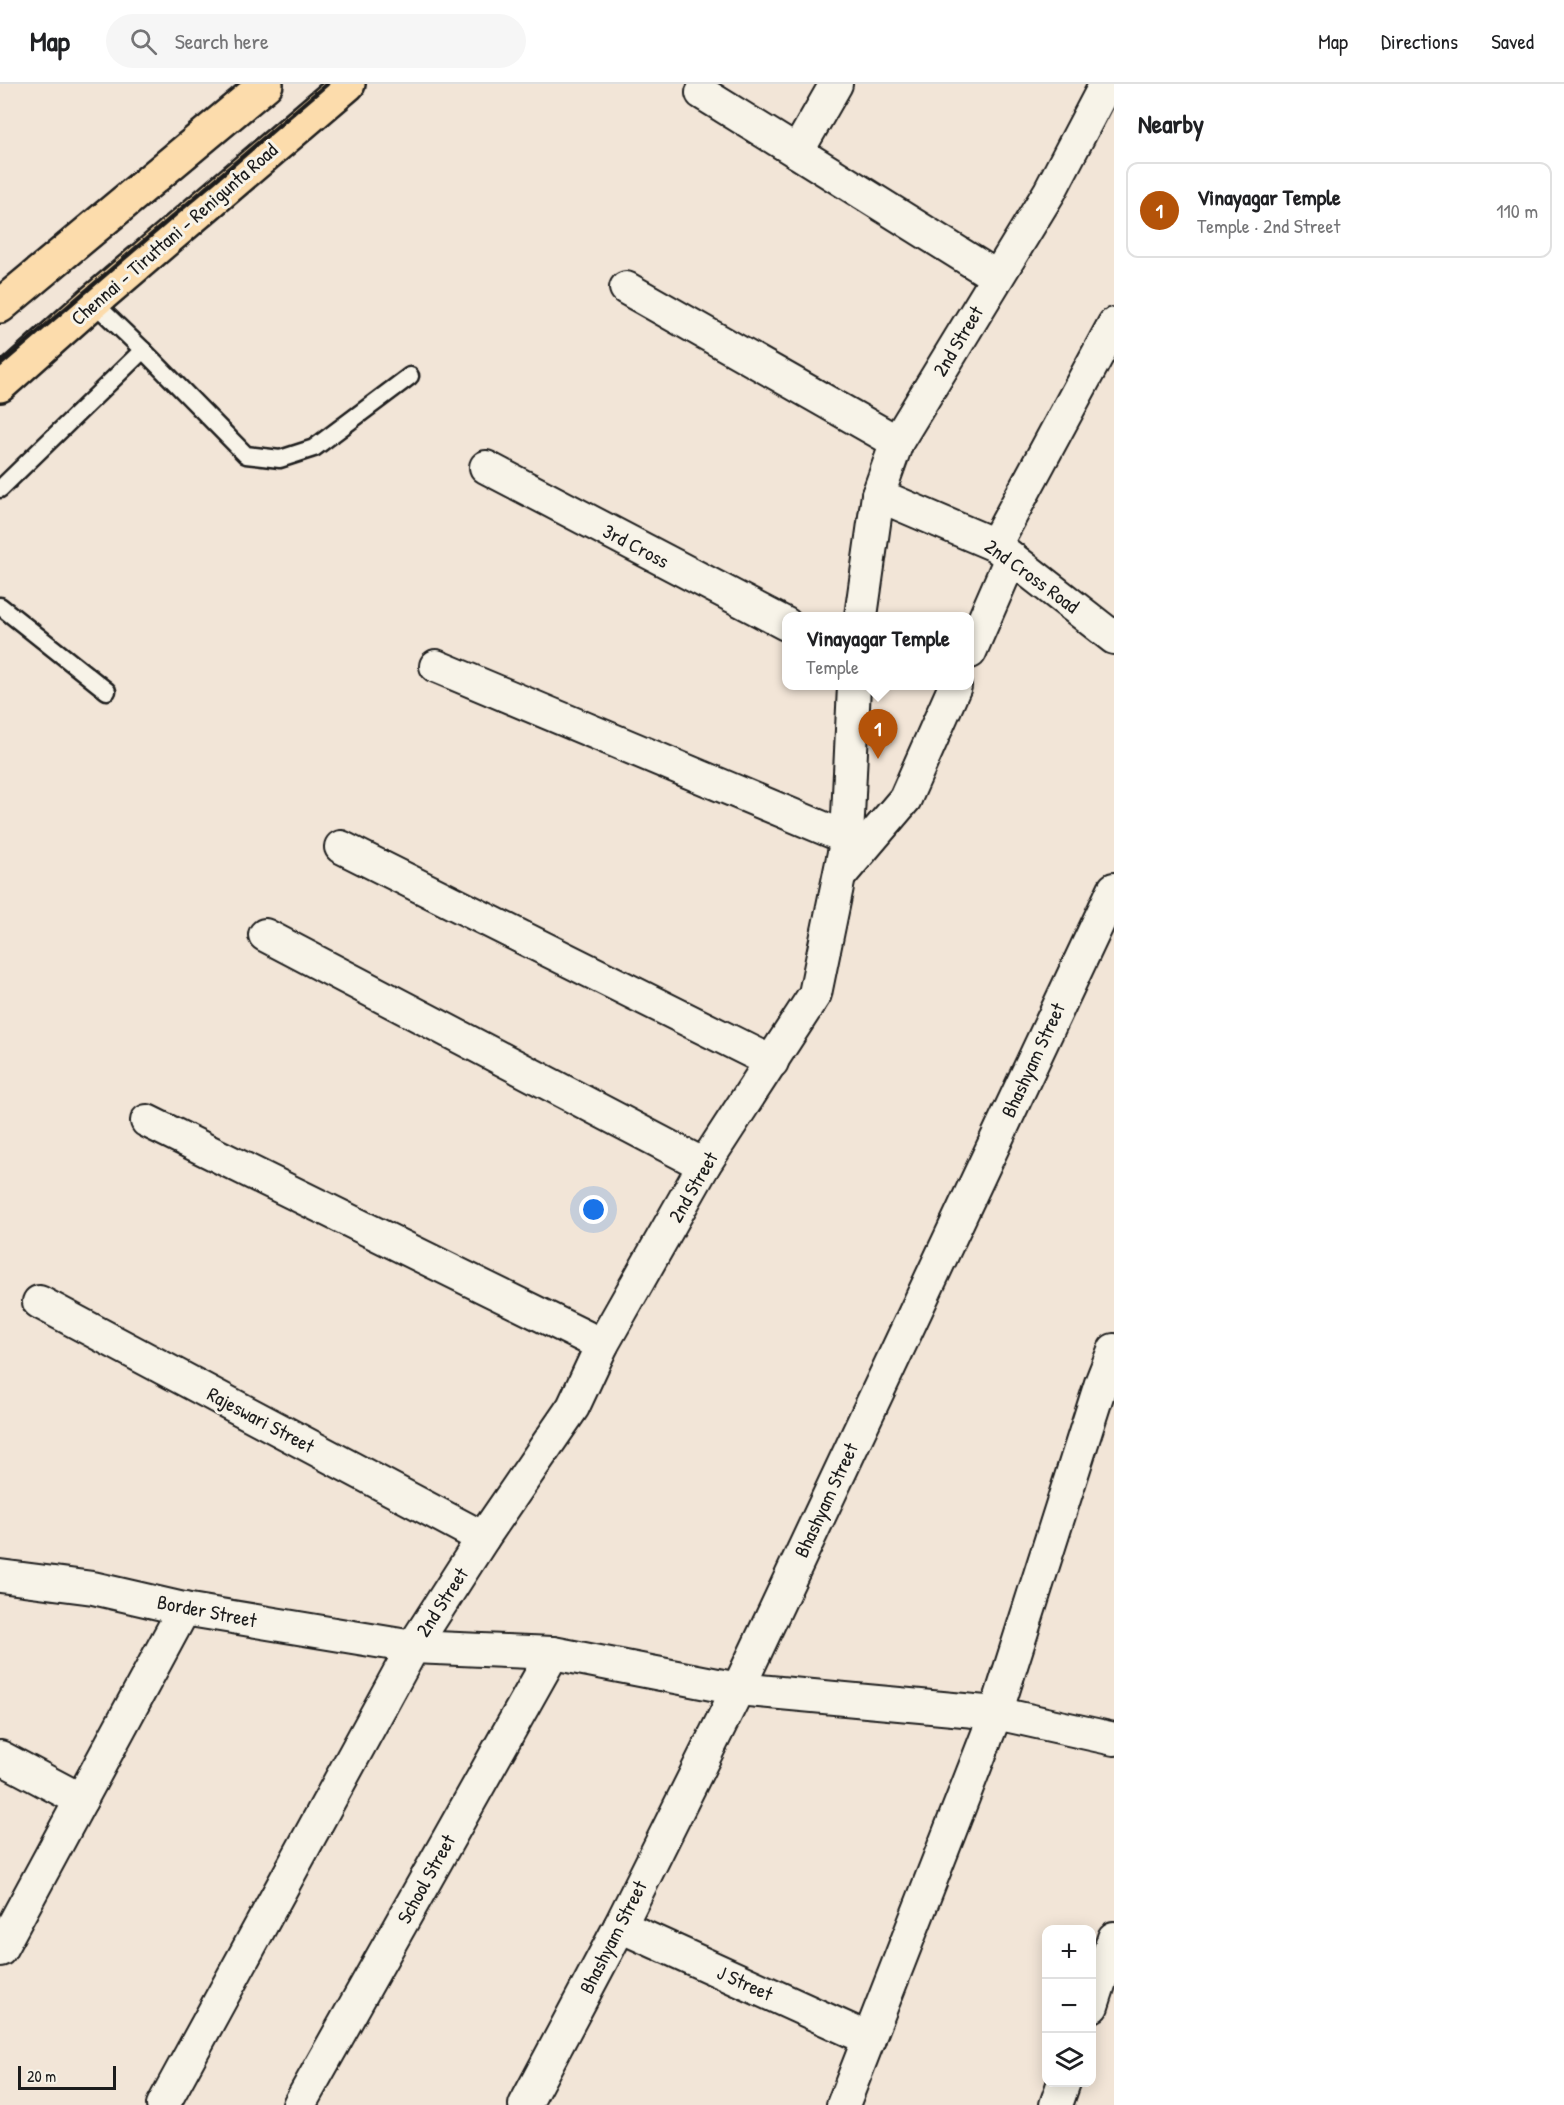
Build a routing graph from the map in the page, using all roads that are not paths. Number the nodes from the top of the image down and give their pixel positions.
1 (266, 84) edge
2 (348, 84) edge
3 (836, 84) edge
4 (702, 93) dead end
5 (1104, 105) edge
6 (797, 152) junction
7 (997, 277) junction
8 (626, 288) dead end
9 (93, 302) junction
10 (0, 306) edge
11 (1114, 324) edge
12 (143, 350) junction
13 (410, 376) dead end
14 (0, 385) edge
15 (897, 442) junction
16 (486, 467) dead end
17 (0, 489) edge
18 (878, 495) junction
19 (1003, 551) junction
20 (0, 606) edge
21 (862, 612) edge
22 (782, 622) edge
23 (974, 637) edge
24 (1114, 638) edge
25 (436, 666) dead end
26 (854, 690) edge
27 (953, 690) edge
28 (107, 691) dead end
29 (847, 838) junction
30 (341, 847) dead end
31 (839, 877) junction
32 (1114, 889) edge
33 (264, 935) dead end
34 (772, 1062) junction
35 (147, 1121) dead end
36 (704, 1166) junction
37 (39, 1302) dead end
38 (602, 1346) junction
39 (1114, 1350) edge
40 (483, 1538) junction
41 (0, 1576) edge
42 (184, 1609) junction
43 (413, 1647) junction
44 (553, 1653) junction
45 (738, 1689) junction
46 (996, 1713) junction
47 (1114, 1739) edge
48 (0, 1756) edge
49 (81, 1800) junction
50 (620, 1926) junction
51 (1114, 1938) edge
52 (0, 1950) edge
53 (1096, 1994) edge
54 (869, 2039) junction
55 (1062, 2087) edge
56 (163, 2105) edge
57 (298, 2105) edge
58 (525, 2105) edge
59 (843, 2105) edge
60 (1056, 2105) edge

1 - 10 highway
2 - 9 highway, Chennai - Tiruttani - Renigunta Road
3 - 6 street
4 - 6 street
5 - 7 street, 2nd Street
6 - 7 street
7 - 15 street, 2nd Street
8 - 15 street
9 - 12 lane
9 - 14 highway, Chennai - Tiruttani - Renigunta Road
11 - 19 street
12 - 13 lane
12 - 17 lane
15 - 18 street, 2nd Street
16 - 22 street, 3rd Cross
18 - 19 street, 2nd Cross Road
18 - 21 street, 2nd Street
19 - 23 street
19 - 24 street, 2nd Cross Road
20 - 28 lane
25 - 29 street
26 - 29 street, 2nd Street
27 - 31 street
29 - 31 street, 2nd Street
30 - 34 street
31 - 34 street, 2nd Street
32 - 45 street, Bhashyam Street
33 - 36 street
34 - 36 street, 2nd Street
35 - 38 street
36 - 38 street, 2nd Street
37 - 40 street, Rajeswari Street
38 - 40 street, 2nd Street
39 - 46 street
40 - 43 street, 2nd Street
41 - 42 street, Border Street
42 - 43 street, Border Street
42 - 49 street
43 - 44 street, Border Street
43 - 56 street, 2nd Street
44 - 45 street, Border Street
44 - 57 street, School Street
45 - 46 street, Border Street
45 - 50 street, Bhashyam Street
46 - 47 street, Border Street
46 - 54 street
48 - 49 street
49 - 52 street
50 - 54 street, J Street
50 - 58 street, Bhashyam Street
51 - 53 street
54 - 59 street
55 - 60 street

